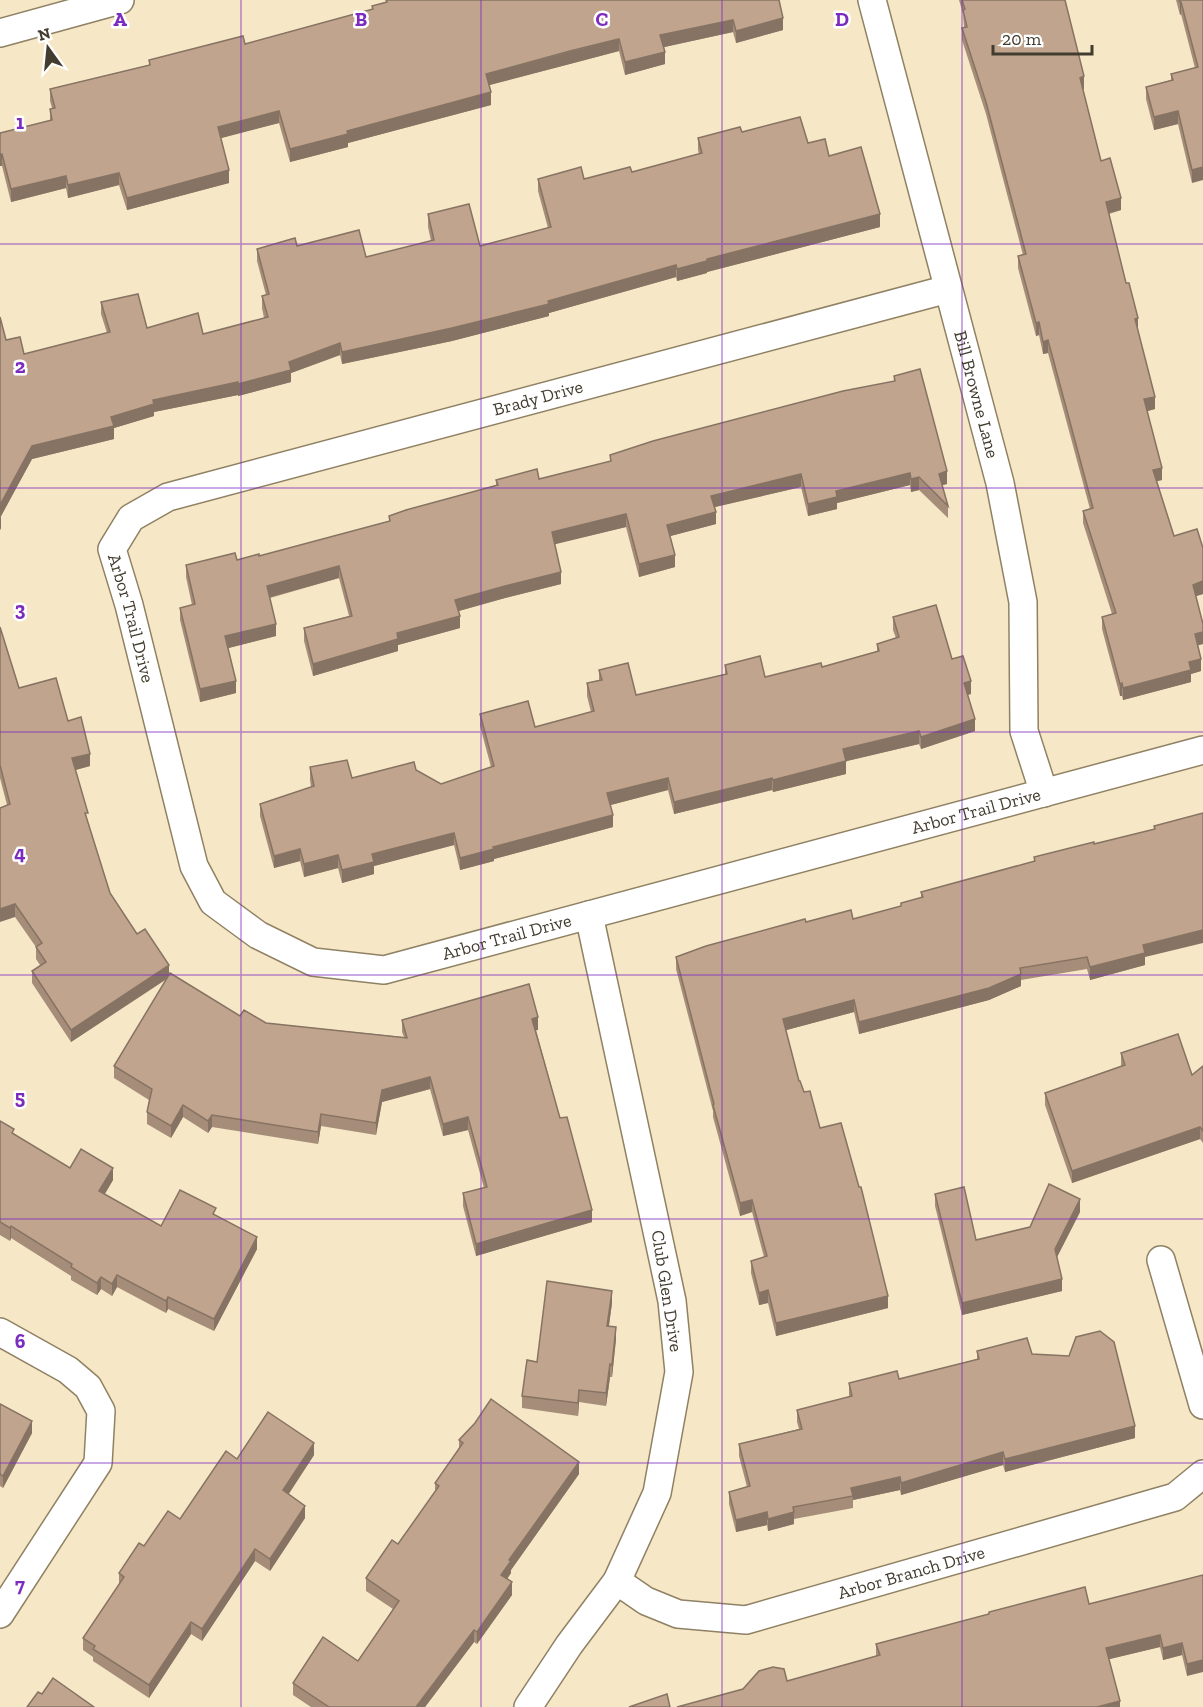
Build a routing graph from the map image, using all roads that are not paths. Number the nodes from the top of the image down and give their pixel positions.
1 (120, 0) edge
2 (872, 0) edge
3 (0, 33) edge
4 (948, 289) junction
5 (132, 518) joint
6 (1203, 750) edge
7 (1044, 793) junction
8 (589, 915) junction
9 (1161, 1260) dead end
10 (0, 1332) edge
11 (1203, 1405) edge
12 (1203, 1474) edge
13 (617, 1581) junction
14 (0, 1614) edge
15 (528, 1707) edge

1 - 3 street
2 - 4 street, Bill Browne Lane
4 - 5 street, Brady Drive
4 - 7 street, Bill Browne Lane
5 - 8 street, Arbor Trail Drive
6 - 7 street, Arbor Trail Drive
7 - 8 street, Arbor Trail Drive
8 - 13 street, Club Glen Drive
9 - 11 street
10 - 14 street
12 - 13 street, Arbor Branch Drive
13 - 15 street, Club Glen Drive

